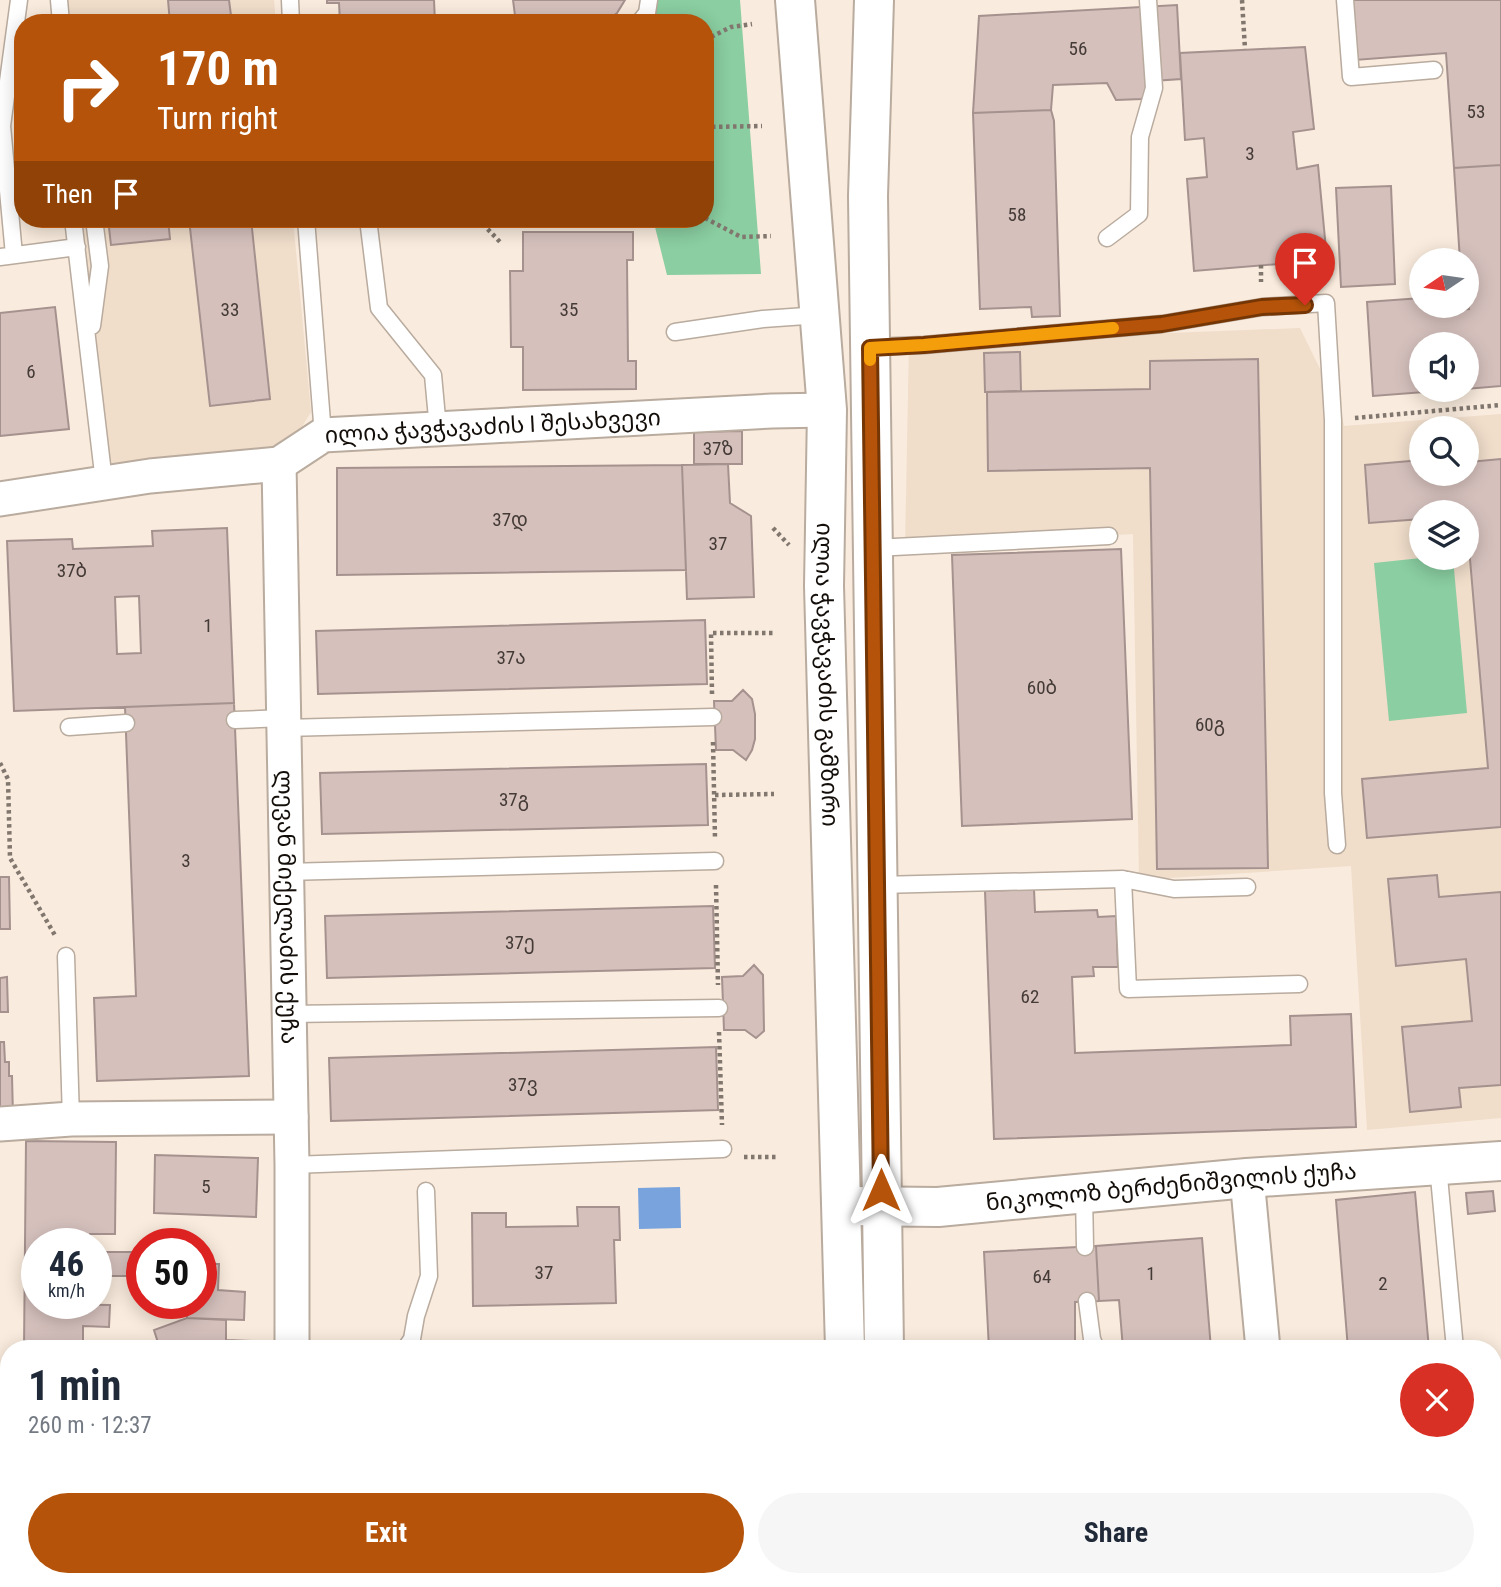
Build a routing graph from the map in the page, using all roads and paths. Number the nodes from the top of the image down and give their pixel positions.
1 (795, 0) edge
2 (874, 0) edge
3 (1148, 0) edge
4 (1242, 0) edge
5 (1345, 0) edge
6 (752, 24) dead end
7 (714, 36) edge
8 (14, 37) edge
9 (1245, 50) dead end
10 (1434, 70) dead end
11 (762, 126) dead end
12 (714, 127) edge
13 (714, 223) edge
14 (74, 228) edge
15 (95, 228) edge
16 (307, 228) edge
17 (369, 228) edge
18 (487, 228) edge
19 (771, 236) dead end
20 (1107, 238) dead end
21 (502, 244) dead end
22 (76, 247) junction
23 (7, 256) edge
24 (821, 315) junction
25 (675, 332) dead end
26 (870, 348) junction
27 (90, 349) junction
28 (1501, 405) edge
29 (827, 410) junction
30 (1333, 419) junction
31 (323, 427) junction
32 (438, 429) junction
33 (279, 464) junction
34 (104, 482) junction
35 (0, 499) edge
36 (1109, 536) dead end
37 (874, 548) junction
38 (774, 633) dead end
39 (713, 717) junction
40 (235, 720) dead end
41 (126, 723) dead end
42 (284, 723) junction
43 (69, 727) dead end
44 (0, 763) edge
45 (774, 794) dead end
46 (715, 795) junction
47 (1337, 845) dead end
48 (715, 861) junction
49 (285, 872) junction
50 (1123, 879) junction
51 (879, 885) junction
52 (1247, 887) dead end
53 (66, 956) joint
54 (1299, 984) dead end
55 (719, 1008) junction
56 (288, 1014) junction
57 (291, 1117) junction
58 (71, 1119) junction
59 (0, 1124) edge
60 (723, 1149) junction
61 (779, 1157) dead end
62 (1501, 1161) edge
63 (292, 1165) junction
64 (1438, 1166) junction
65 (1247, 1178) junction
66 (426, 1191) dead end
67 (1084, 1195) junction
68 (842, 1206) junction
69 (881, 1206) junction
70 (1085, 1247) dead end
71 (1087, 1301) dead end
72 (292, 1340) edge
73 (411, 1340) edge
74 (845, 1340) edge
75 (884, 1340) edge
76 (1092, 1340) edge
77 (1261, 1340) edge
78 (1454, 1340) edge

1 - 24 main road, ილია ჭავჭავაძის გამზირი
2 - 26 main road, ილია ჭავჭავაძის გამზირი
3 - 20 lane
4 - 9 path
5 - 10 lane
6 - 7 path
8 - 23 lane
11 - 12 path
13 - 19 path
14 - 22 lane
15 - 27 lane
16 - 31 lane
17 - 32 lane
18 - 21 path
22 - 23 lane
22 - 27 lane
24 - 25 lane
24 - 29 main road, ილია ჭავჭავაძის გამზირი
26 - 30 lane
26 - 37 main road, ილია ჭავჭავაძის გამზირი
27 - 34 lane
28 - 30 path
29 - 32 street, ილია ჭავჭავაძის I შესახვევი
29 - 68 main road, ილია ჭავჭავაძის გამზირი
30 - 47 lane
31 - 32 street, ილია ჭავჭავაძის I შესახვევი
31 - 33 street, ილია ჭავჭავაძის I შესახვევი
33 - 34 street, ილია ჭავჭავაძის I შესახვევი
33 - 42 street, ლევან მიქელაძის ქუჩა
34 - 35 street, ილია ჭავჭავაძის I შესახვევი
36 - 37 lane
37 - 51 main road, ილია ჭავჭავაძის გამზირი
38 - 39 path
39 - 42 lane
39 - 46 path
40 - 42 lane
41 - 43 lane
42 - 49 street, ლევან მიქელაძის ქუჩა
44 - 53 path
45 - 46 path
46 - 48 path
48 - 49 lane
48 - 55 path
49 - 56 street, ლევან მიქელაძის ქუჩა
50 - 51 lane
50 - 52 lane
50 - 54 lane
51 - 69 main road, ილია ჭავჭავაძის გამზირი
53 - 58 lane
55 - 56 lane
55 - 60 path
56 - 57 street, ლევან მიქელაძის ქუჩა
57 - 58 street
57 - 63 street, ლევან მიქელაძის ქუჩა
58 - 59 street
60 - 61 path
60 - 63 lane
62 - 64 main road, ნიკოლოზ ბერძენიშვილის ქუჩა
63 - 72 street, ლევან მიქელაძის ქუჩა
64 - 65 main road, ნიკოლოზ ბერძენიშვილის ქუჩა
64 - 78 lane
65 - 67 main road, ნიკოლოზ ბერძენიშვილის ქუჩა
65 - 77 street
66 - 73 lane
67 - 69 main road, ნიკოლოზ ბერძენიშვილის ქუჩა
67 - 70 lane
68 - 69 main road, ნიკოლოზ ბერძენიშვილის ქუჩა
68 - 74 main road, ილია ჭავჭავაძის გამზირი
69 - 75 main road, ილია ჭავჭავაძის გამზირი
71 - 76 lane

